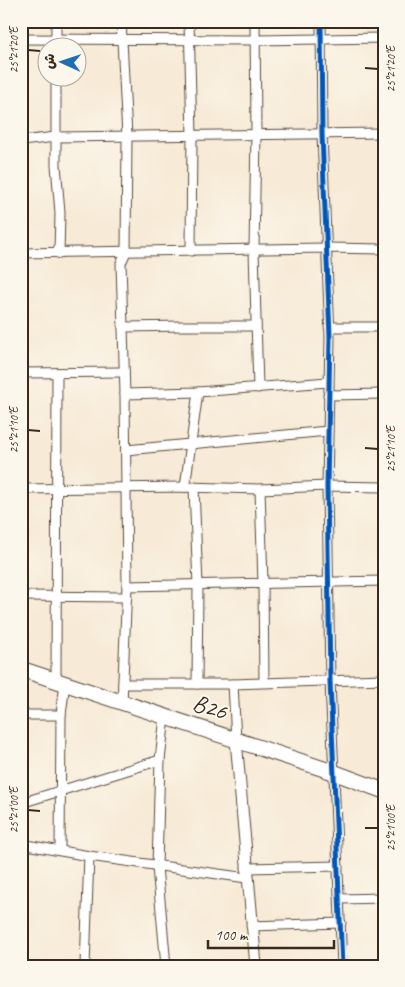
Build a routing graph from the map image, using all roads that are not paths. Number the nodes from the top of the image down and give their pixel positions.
1 (56, 21) edge
2 (121, 21) edge
3 (189, 21) edge
4 (255, 21) edge
5 (321, 21) edge
6 (56, 38) edge
7 (384, 38) edge
8 (21, 39) edge
9 (122, 39) junction
10 (190, 39) junction
11 (256, 40) junction
12 (321, 40) junction
13 (38, 41) edge
14 (88, 41) edge
15 (56, 88) edge
16 (384, 133) edge
17 (256, 134) junction
18 (322, 134) junction
19 (127, 136) junction
20 (192, 136) junction
21 (56, 137) junction
22 (21, 141) edge
23 (326, 248) junction
24 (254, 250) junction
25 (384, 250) edge
26 (191, 251) junction
27 (126, 252) junction
28 (21, 253) edge
29 (59, 254) junction
30 (256, 326) junction
31 (329, 327) junction
32 (384, 327) edge
33 (123, 328) junction
34 (124, 372) junction
35 (21, 373) edge
36 (57, 373) junction
37 (328, 382) junction
38 (258, 388) junction
39 (198, 392) junction
40 (125, 394) junction
41 (384, 394) edge
42 (328, 395) junction
43 (328, 431) junction
44 (191, 444) junction
45 (126, 450) junction
46 (327, 486) junction
47 (189, 487) junction
48 (384, 487) edge
49 (125, 488) junction
50 (260, 488) junction
51 (21, 489) edge
52 (57, 489) junction
53 (384, 581) edge
54 (330, 582) junction
55 (263, 584) junction
56 (127, 586) junction
57 (198, 586) junction
58 (21, 596) edge
59 (57, 597) junction
60 (127, 597) junction
61 (21, 669) edge
62 (384, 680) edge
63 (330, 681) junction
64 (60, 682) junction
65 (264, 682) junction
66 (123, 684) junction
67 (197, 684) junction
68 (233, 684) junction
69 (122, 702) junction
70 (21, 715) edge
71 (61, 715) junction
72 (165, 717) junction
73 (236, 740) junction
74 (160, 760) junction
75 (333, 772) junction
76 (60, 791) junction
77 (384, 791) edge
78 (21, 803) edge
79 (21, 844) edge
80 (60, 850) junction
81 (89, 856) junction
82 (338, 866) junction
83 (157, 867) junction
84 (247, 873) junction
85 (384, 898) edge
86 (340, 899) junction
87 (341, 923) junction
88 (251, 926) junction
89 (85, 966) edge
90 (166, 966) edge
91 (256, 966) edge
92 (342, 966) edge

1 - 6 street
2 - 9 street
3 - 10 street
4 - 11 street
5 - 12 street
7 - 12 street
8 - 13 street
9 - 10 street
9 - 14 street
9 - 19 street
10 - 11 street
10 - 20 street
11 - 12 street
11 - 17 street
12 - 18 street
15 - 21 street
16 - 18 street
17 - 18 street
17 - 20 street
17 - 24 street
18 - 23 street
19 - 20 street
19 - 21 street
19 - 27 street
20 - 26 street
21 - 22 street
21 - 29 street
23 - 24 street
23 - 25 street
23 - 31 street
24 - 26 street
24 - 30 street
26 - 27 street
27 - 29 street
27 - 33 street
28 - 29 street
30 - 33 street
30 - 38 street
31 - 32 street
31 - 37 street
33 - 34 street
34 - 36 street
34 - 40 street
35 - 36 street
36 - 52 street
37 - 38 street
37 - 42 street
38 - 39 street
39 - 40 street
39 - 44 street
40 - 45 street
41 - 42 street
42 - 43 street
43 - 44 street
43 - 46 street
44 - 45 street
44 - 47 street
45 - 49 street
46 - 48 street
46 - 50 street
46 - 54 street
47 - 49 street
47 - 50 street
47 - 57 street
49 - 52 street
49 - 56 street
50 - 55 street
51 - 52 street
52 - 59 street
53 - 54 street
54 - 55 street
54 - 63 street
55 - 57 street
55 - 65 street
56 - 57 street
56 - 60 street
57 - 67 street
58 - 59 street
59 - 60 street
59 - 64 street
60 - 66 street
61 - 64 highway, B26
62 - 63 street
63 - 65 street
63 - 75 street
64 - 69 highway, B26
64 - 71 street
65 - 68 street
66 - 67 street
66 - 69 street
67 - 68 street
68 - 73 street
69 - 72 highway, B26
70 - 71 street
71 - 76 street
72 - 73 highway, B26
72 - 74 street
73 - 75 highway, B26
73 - 84 street
74 - 76 street
74 - 83 street
75 - 77 highway, B26
75 - 82 street
76 - 78 street
76 - 80 street
79 - 80 street
80 - 81 street
81 - 83 street
81 - 89 street
82 - 84 street
82 - 86 street
83 - 84 street
83 - 90 street
84 - 88 street
85 - 86 street
86 - 87 street
87 - 88 street
87 - 92 street
88 - 91 street

